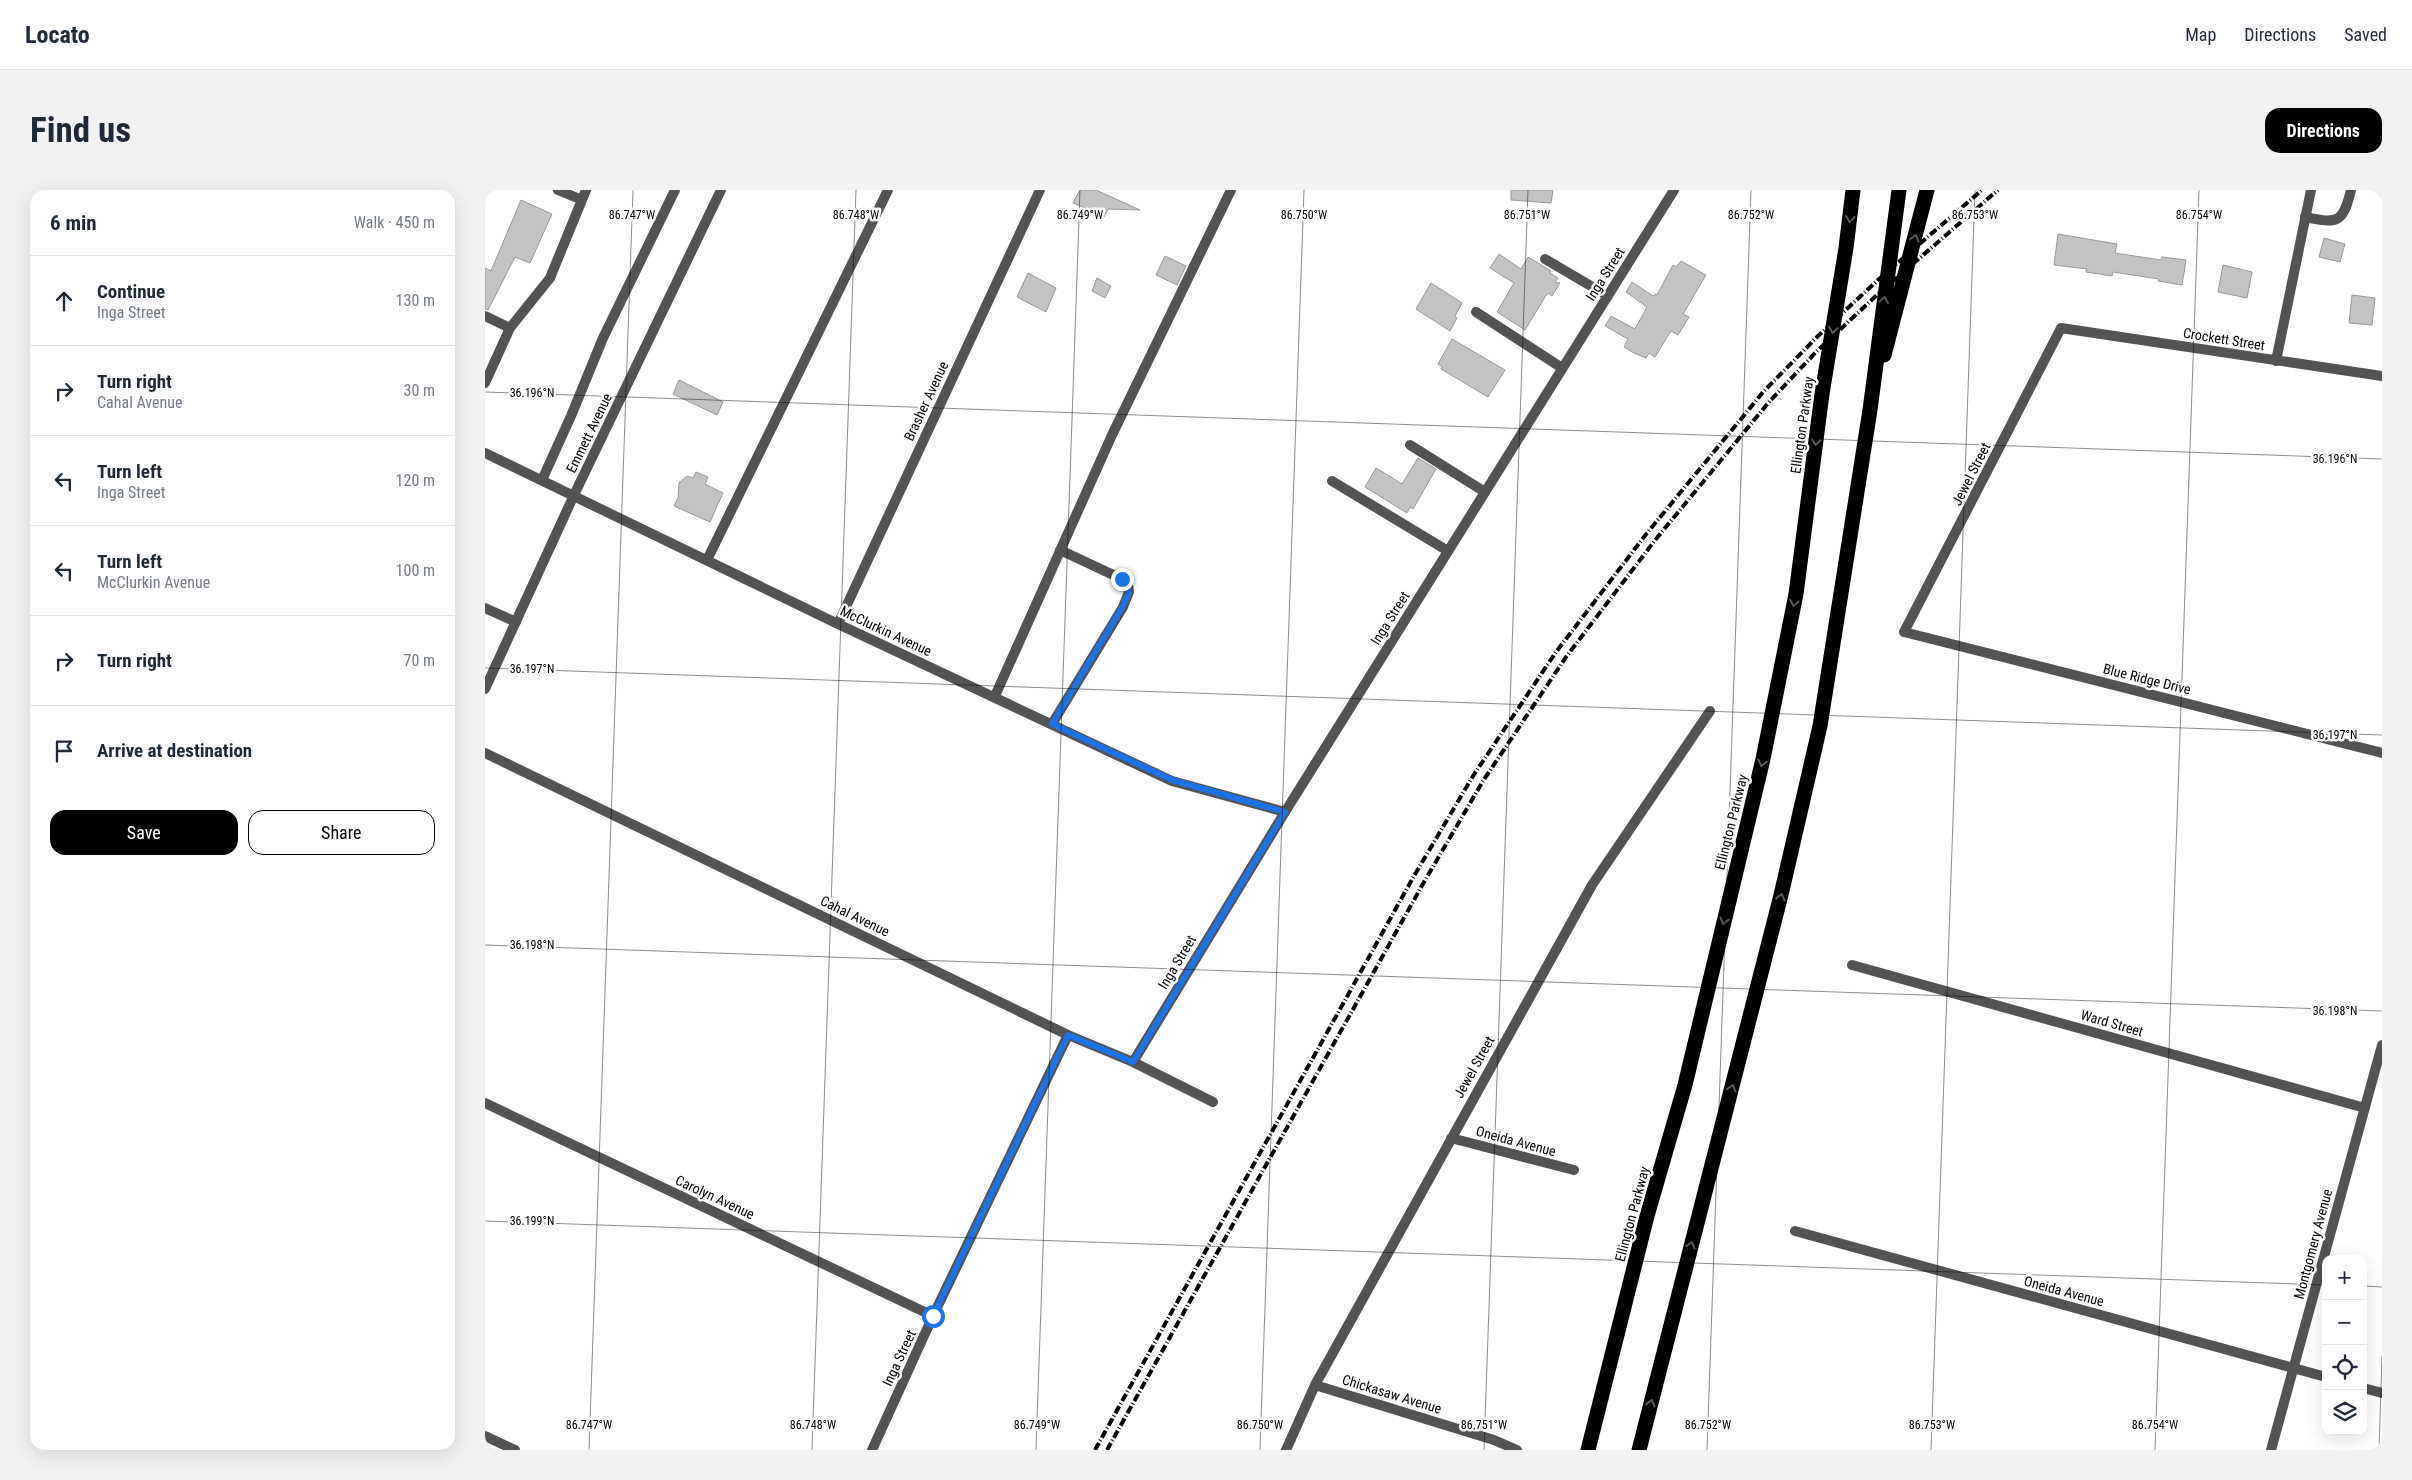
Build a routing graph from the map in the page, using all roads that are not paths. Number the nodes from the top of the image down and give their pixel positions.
1 (558, 190) edge
2 (675, 190) edge
3 (721, 190) edge
4 (888, 190) edge
5 (1040, 190) edge
6 (1231, 190) edge
7 (1674, 190) edge
8 (1853, 190) edge
9 (1927, 190) edge
10 (2311, 190) edge
11 (2351, 190) edge
12 (1898, 193) edge
13 (584, 195) edge
14 (2305, 218) junction
15 (1545, 259) dead end
16 (1608, 296) junction
17 (1475, 312) dead end
18 (485, 316) edge
19 (509, 328) junction
20 (2061, 328) joint
21 (2276, 360) junction
22 (1562, 368) junction
23 (2382, 376) edge
24 (485, 383) edge
25 (1870, 410) junction
26 (1410, 445) dead end
27 (485, 453) edge
28 (542, 480) junction
29 (1332, 481) dead end
30 (1485, 492) junction
31 (574, 496) junction
32 (1060, 550) junction
33 (1448, 551) junction
34 (707, 560) junction
35 (485, 608) edge
36 (516, 622) junction
37 (838, 624) junction
38 (1905, 632) joint
39 (485, 689) edge
40 (995, 696) junction
41 (1710, 711) dead end
42 (1052, 724) junction
43 (485, 753) edge
44 (2382, 753) edge
45 (1285, 812) junction
46 (1852, 965) dead end
47 (1068, 1035) junction
48 (2382, 1045) edge
49 (1133, 1062) junction
50 (1213, 1102) dead end
51 (485, 1103) edge
52 (2365, 1108) junction
53 (1451, 1138) junction
54 (1574, 1170) dead end
55 (1795, 1231) dead end
56 (933, 1316) junction
57 (2294, 1368) junction
58 (2322, 1376) edge
59 (1315, 1385) junction
60 (2367, 1389) edge
61 (2382, 1393) edge
62 (485, 1436) edge
63 (1493, 1445) edge
64 (515, 1450) edge
65 (872, 1450) edge
66 (1286, 1450) edge
67 (1517, 1450) edge
68 (1588, 1450) edge
69 (1639, 1450) edge
70 (2271, 1450) edge

1 - 13 street
2 - 28 street
3 - 31 street, Emmett Avenue
4 - 34 street
5 - 37 street, Brasher Avenue
6 - 32 street
7 - 16 street, Inga Street
8 -> 68 highway, Ellington Parkway
25 -> 9 highway
10 - 14 street
11 - 14 street
25 -> 12 highway
13 - 19 street
14 - 21 street
15 - 16 street
16 - 22 street, Inga Street
17 - 22 street
18 - 19 street
19 - 24 street
20 - 21 street, Crockett Street
20 - 38 street, Jewel Street
21 - 23 street, Crockett Street
22 - 30 street, Inga Street
69 -> 25 highway
26 - 30 street
27 - 28 street, McClurkin Avenue
28 - 31 street, McClurkin Avenue
29 - 33 street
30 - 33 street, Inga Street
31 - 34 street, McClurkin Avenue
31 - 36 street, Emmett Avenue
32 - 40 street
32 - 42 street
33 - 45 street, Inga Street
34 - 37 street, McClurkin Avenue
35 - 36 street
36 - 39 street, Emmett Avenue
37 - 40 street, McClurkin Avenue
38 - 44 street, Blue Ridge Drive
40 - 42 street, McClurkin Avenue
41 - 53 street, Jewel Street
42 - 45 street, McClurkin Avenue
43 - 47 street, Cahal Avenue
45 - 49 street, Inga Street
46 - 52 street, Ward Street
47 - 49 street, Cahal Avenue
47 - 56 street, Inga Street
48 - 52 street, Montgomery Avenue
49 - 50 street, Cahal Avenue
51 - 56 street, Carolyn Avenue
52 - 57 street, Montgomery Avenue
53 - 54 street, Oneida Avenue
53 - 59 street, Jewel Street
55 - 57 street, Oneida Avenue
56 - 65 street, Inga Street
57 - 58 street, Oneida Avenue
57 - 70 street, Montgomery Avenue
59 - 63 street, Chickasaw Avenue
59 - 66 street, Jewel Street
60 - 61 street
62 - 64 street
63 - 67 street, Chickasaw Avenue

